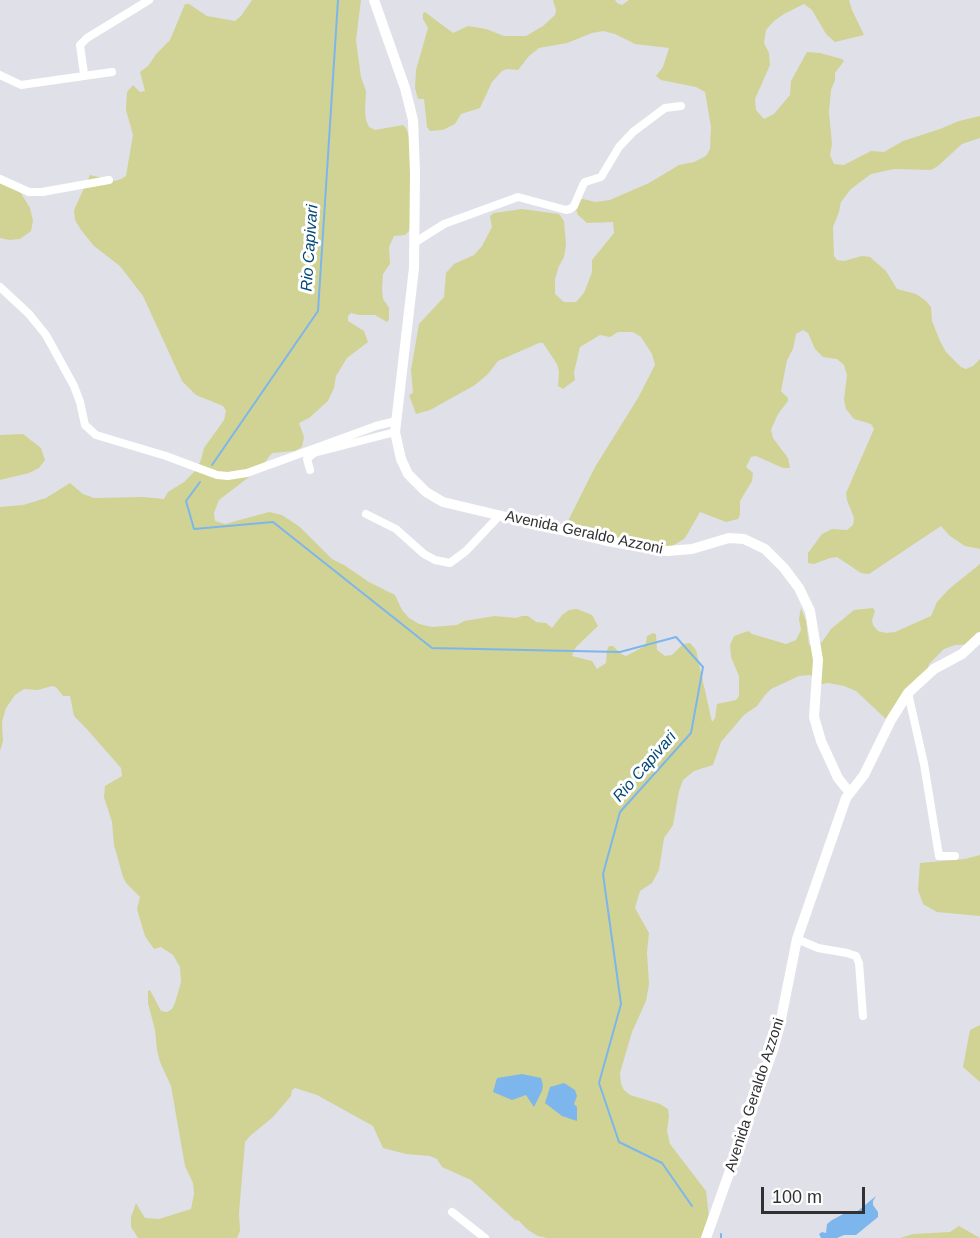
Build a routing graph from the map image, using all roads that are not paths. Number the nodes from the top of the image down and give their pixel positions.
1 (149, 0) edge
2 (374, 0) edge
3 (111, 72) dead end
4 (84, 74) junction
5 (0, 75) edge
6 (681, 106) dead end
7 (0, 179) edge
8 (109, 180) dead end
9 (414, 243) junction
10 (0, 287) edge
11 (396, 426) junction
12 (310, 470) dead end
13 (366, 514) dead end
14 (500, 515) junction
15 (980, 637) edge
16 (908, 693) junction
17 (850, 793) junction
18 (955, 856) dead end
19 (797, 939) junction
20 (864, 1016) dead end
21 (452, 1212) dead end
22 (485, 1238) edge
23 (706, 1238) edge

1 - 4 street
2 - 9 street, Avenida Geraldo Azzoni
3 - 4 street
4 - 5 street
6 - 9 street
7 - 8 street
9 - 11 street, Avenida Geraldo Azzoni
10 - 11 street
11 - 12 street
11 - 14 street, Avenida Geraldo Azzoni
13 - 14 street
14 - 17 street, Avenida Geraldo Azzoni
15 - 16 street
16 - 17 street
16 - 18 street
17 - 19 street, Avenida Geraldo Azzoni
19 - 20 street
19 - 23 street, Avenida Geraldo Azzoni
21 - 22 street

